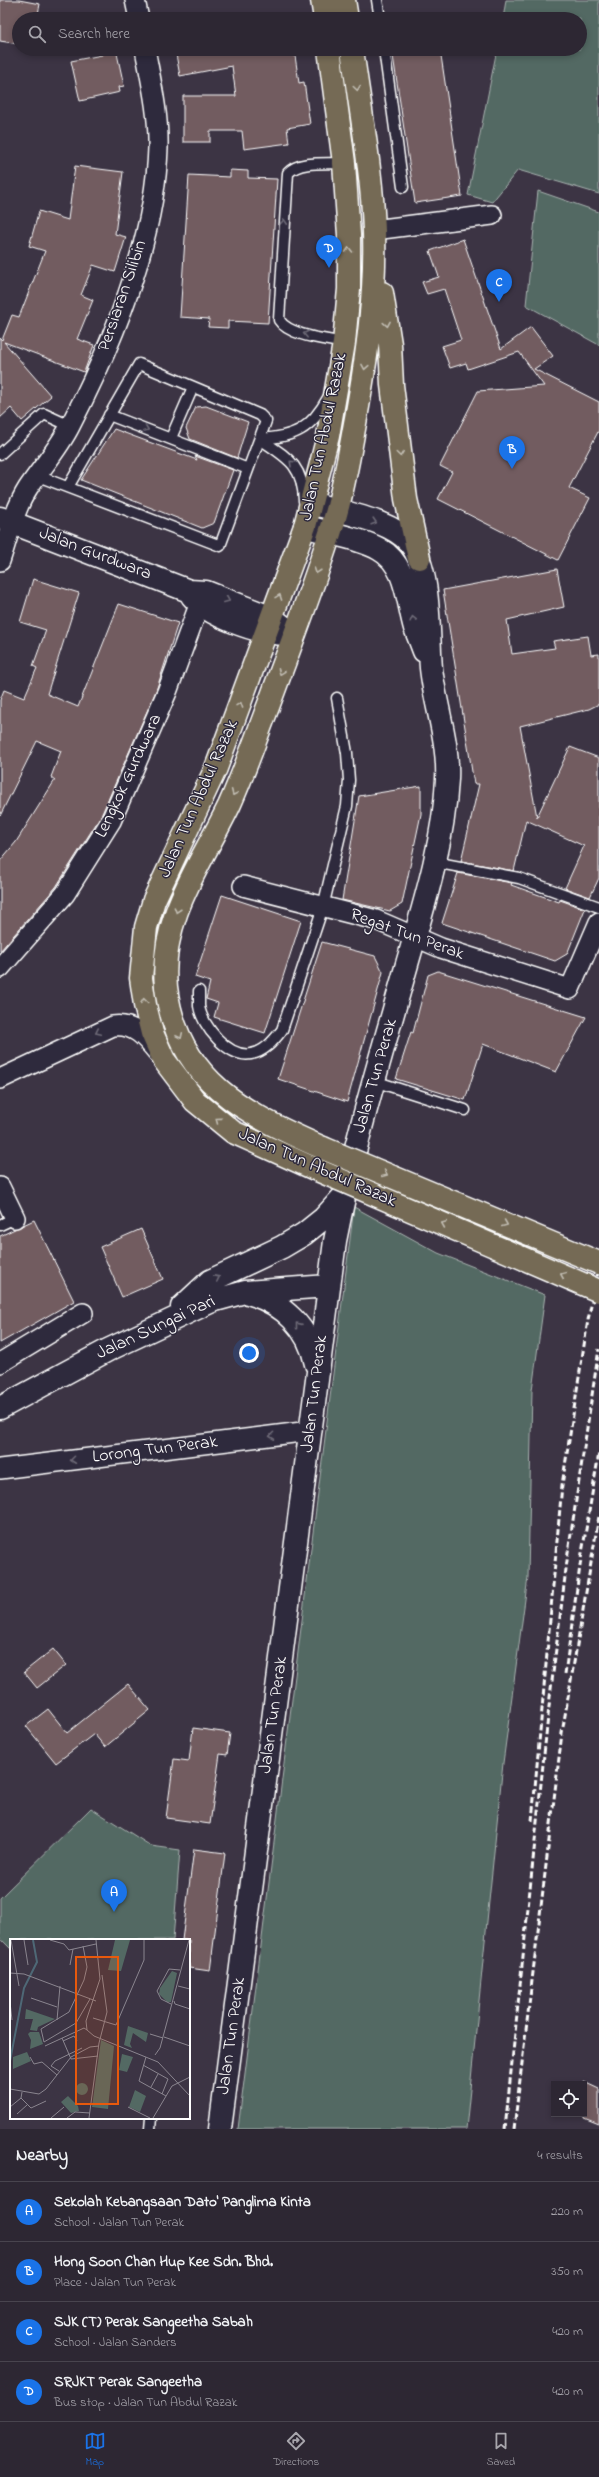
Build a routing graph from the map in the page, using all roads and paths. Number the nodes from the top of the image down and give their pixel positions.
1 (135, 0) edge
2 (322, 0) edge
3 (344, 0) edge
4 (377, 0) edge
5 (138, 12) edge
6 (324, 12) edge
7 (346, 12) edge
8 (378, 12) edge
9 (146, 56) edge
10 (330, 56) edge
11 (353, 56) edge
12 (385, 56) edge
13 (344, 163) junction
14 (403, 187) dead end
15 (492, 215) dead end
16 (374, 230) junction
17 (344, 343) junction
18 (338, 381) junction
19 (193, 387) junction
20 (109, 415) junction
21 (70, 426) junction
22 (171, 438) junction
23 (260, 439) junction
24 (0, 454) edge
25 (248, 469) junction
26 (38, 476) junction
27 (68, 487) junction
28 (312, 503) junction
29 (336, 511) junction
30 (6, 520) edge
31 (305, 526) junction
32 (330, 534) junction
33 (419, 558) junction
34 (0, 562) edge
35 (194, 598) junction
36 (269, 626) junction
37 (294, 635) junction
38 (431, 668) junction
39 (337, 698) dead end
40 (434, 862) junction
41 (243, 886) dead end
42 (323, 907) junction
43 (599, 907) edge
44 (599, 922) edge
45 (415, 936) junction
46 (0, 968) edge
47 (199, 991) dead end
48 (164, 1060) junction
49 (0, 1079) edge
50 (374, 1081) junction
51 (465, 1110) dead end
52 (0, 1187) edge
53 (343, 1197) junction
54 (8, 1221) edge
55 (599, 1263) edge
56 (328, 1286) junction
57 (599, 1290) edge
58 (245, 1292) junction
59 (83, 1313) dead end
60 (167, 1322) junction
61 (0, 1363) edge
62 (318, 1373) junction
63 (9, 1403) edge
64 (0, 1413) edge
65 (310, 1431) junction
66 (0, 1469) edge
67 (151, 2119) edge
68 (150, 2129) edge
69 (220, 2129) edge

1 - 5 street
2 - 6 main road
3 - 7 main road
4 - 8 lane
9 - 21 street, Persiaran Silibin
10 - 13 main road, Jalan Tun Abdul Razak
11 -> 16 main road, Jalan Tun Abdul Razak
12 - 14 lane
17 -> 13 main road, Jalan Tun Abdul Razak
17 -> 13 lane
15 - 16 street
16 -> 29 main road, Jalan Tun Abdul Razak
16 -> 33 main road
17 - 18 main road, Jalan Tun Abdul Razak
18 - 23 lane
18 - 28 main road, Jalan Tun Abdul Razak
19 - 20 lane
19 - 22 lane
19 - 23 lane
20 -> 22 lane
20 - 27 lane
21 - 24 lane
21 - 26 street, Persiaran Silibin
22 - 25 lane
23 - 25 lane
31 -> 23 lane
25 - 27 lane
26 - 27 lane
26 - 30 street, Persiaran Silibin
28 - 29 main road, Jalan Tun Perak
28 - 31 main road, Jalan Tun Abdul Razak
29 - 32 main road, Jalan Tun Abdul Razak
29 -> 33 main road, Jalan Tun Perak
30 - 34 street, Persiaran Silibin
30 - 35 main road, Jalan Gurdwara
31 - 32 main road, Jalan Tun Perak
36 -> 31 main road, Jalan Tun Abdul Razak
32 -> 37 main road, Jalan Tun Abdul Razak
38 -> 32 main road, Jalan Tun Perak
33 - 38 main road, Jalan Tun Perak
35 - 36 main road, Jalan Gurdwara
35 - 46 street, Lengkok Gurdwara
36 - 37 main road, Jalan Gurdwara
48 -> 36 main road, Jalan Tun Abdul Razak
37 -> 55 main road, Jalan Tun Abdul Razak, bridge
38 - 40 main road, Jalan Tun Perak
39 - 42 lane
40 - 43 lane
40 - 45 main road, Jalan Tun Perak
41 - 42 street, Regat Tun Perak
42 - 45 street, Regat Tun Perak
42 - 47 lane
44 - 45 street, Regat Tun Perak
45 - 50 main road, Jalan Tun Perak
48 -> 49 street
57 -> 48 main road, Jalan Tun Abdul Razak, bridge
50 - 51 lane
50 - 53 main road, Jalan Tun Perak
52 - 54 street
53 - 56 main road, Jalan Tun Perak
60 -> 53 main road
56 - 58 main road, Jalan Sungai Pari
56 - 62 main road, Jalan Tun Perak
58 - 60 main road, Jalan Sungai Pari
62 -> 58 main road
59 - 61 street
60 - 63 main road, Jalan Sungai Pari
62 - 65 main road, Jalan Tun Perak
63 - 64 main road, Jalan Sungai Pari
65 -> 66 street, Lorong Tun Perak
65 - 69 main road, Jalan Tun Perak
67 - 68 lane

